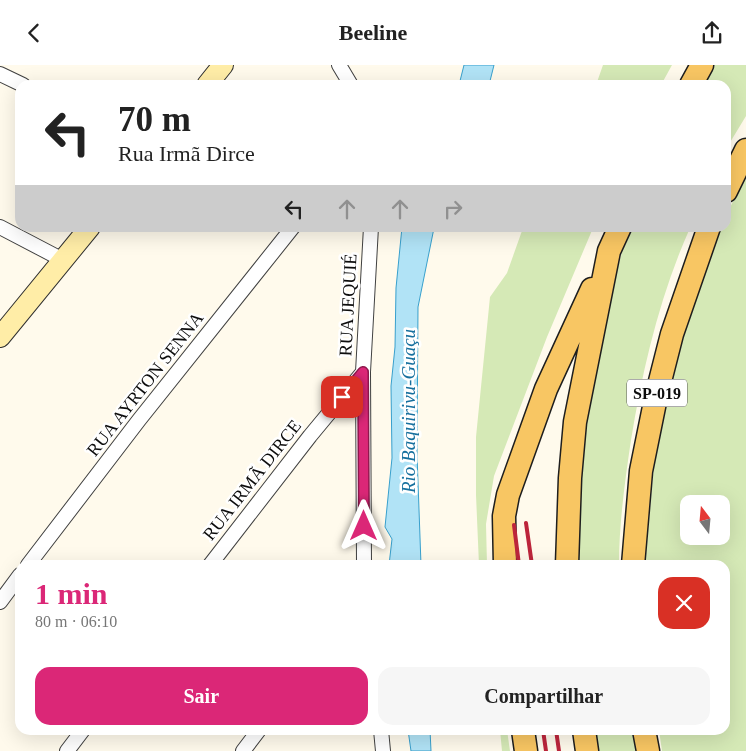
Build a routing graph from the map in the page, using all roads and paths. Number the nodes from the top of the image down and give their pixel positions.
1 (223, 65) edge
2 (339, 65) edge
3 (702, 65) edge
4 (0, 74) edge
5 (211, 80) edge
6 (348, 80) edge
7 (694, 80) edge
8 (15, 81) edge
9 (746, 150) edge
10 (731, 181) edge
11 (0, 227) edge
12 (86, 232) edge
13 (289, 232) edge
14 (372, 232) edge
15 (618, 232) edge
16 (707, 232) edge
17 (609, 251) junction
18 (63, 260) junction
19 (0, 337) edge
20 (363, 372) junction
21 (32, 560) edge
22 (214, 560) edge
23 (364, 560) edge
24 (505, 560) edge
25 (567, 560) edge
26 (633, 560) edge
27 (15, 582) edge
28 (0, 602) edge
29 (79, 735) edge
30 (256, 735) edge
31 (381, 735) edge
32 (524, 735) edge
33 (585, 735) edge
34 (645, 735) edge
35 (67, 751) edge
36 (244, 751) edge
37 (383, 751) edge
38 (526, 751) edge
39 (587, 751) edge
40 (648, 751) edge

1 - 5 main road
2 - 6 street
3 - 7 main road
4 - 8 street
9 - 10 main road
11 - 18 street
12 - 18 main road
13 - 21 street, RUA AYRTON SENNA
14 - 20 street, RUA JEQUIÉ
15 - 17 main road
16 - 26 main road, SP-019
17 - 24 main road
17 - 25 main road
18 - 19 main road
20 - 22 street, RUA IRMÃ DIRCE
20 - 23 street, RUA JEQUIÉ
27 - 28 street
29 - 35 street
30 - 36 street
31 - 37 street
32 - 38 main road
33 - 39 main road
34 - 40 main road

